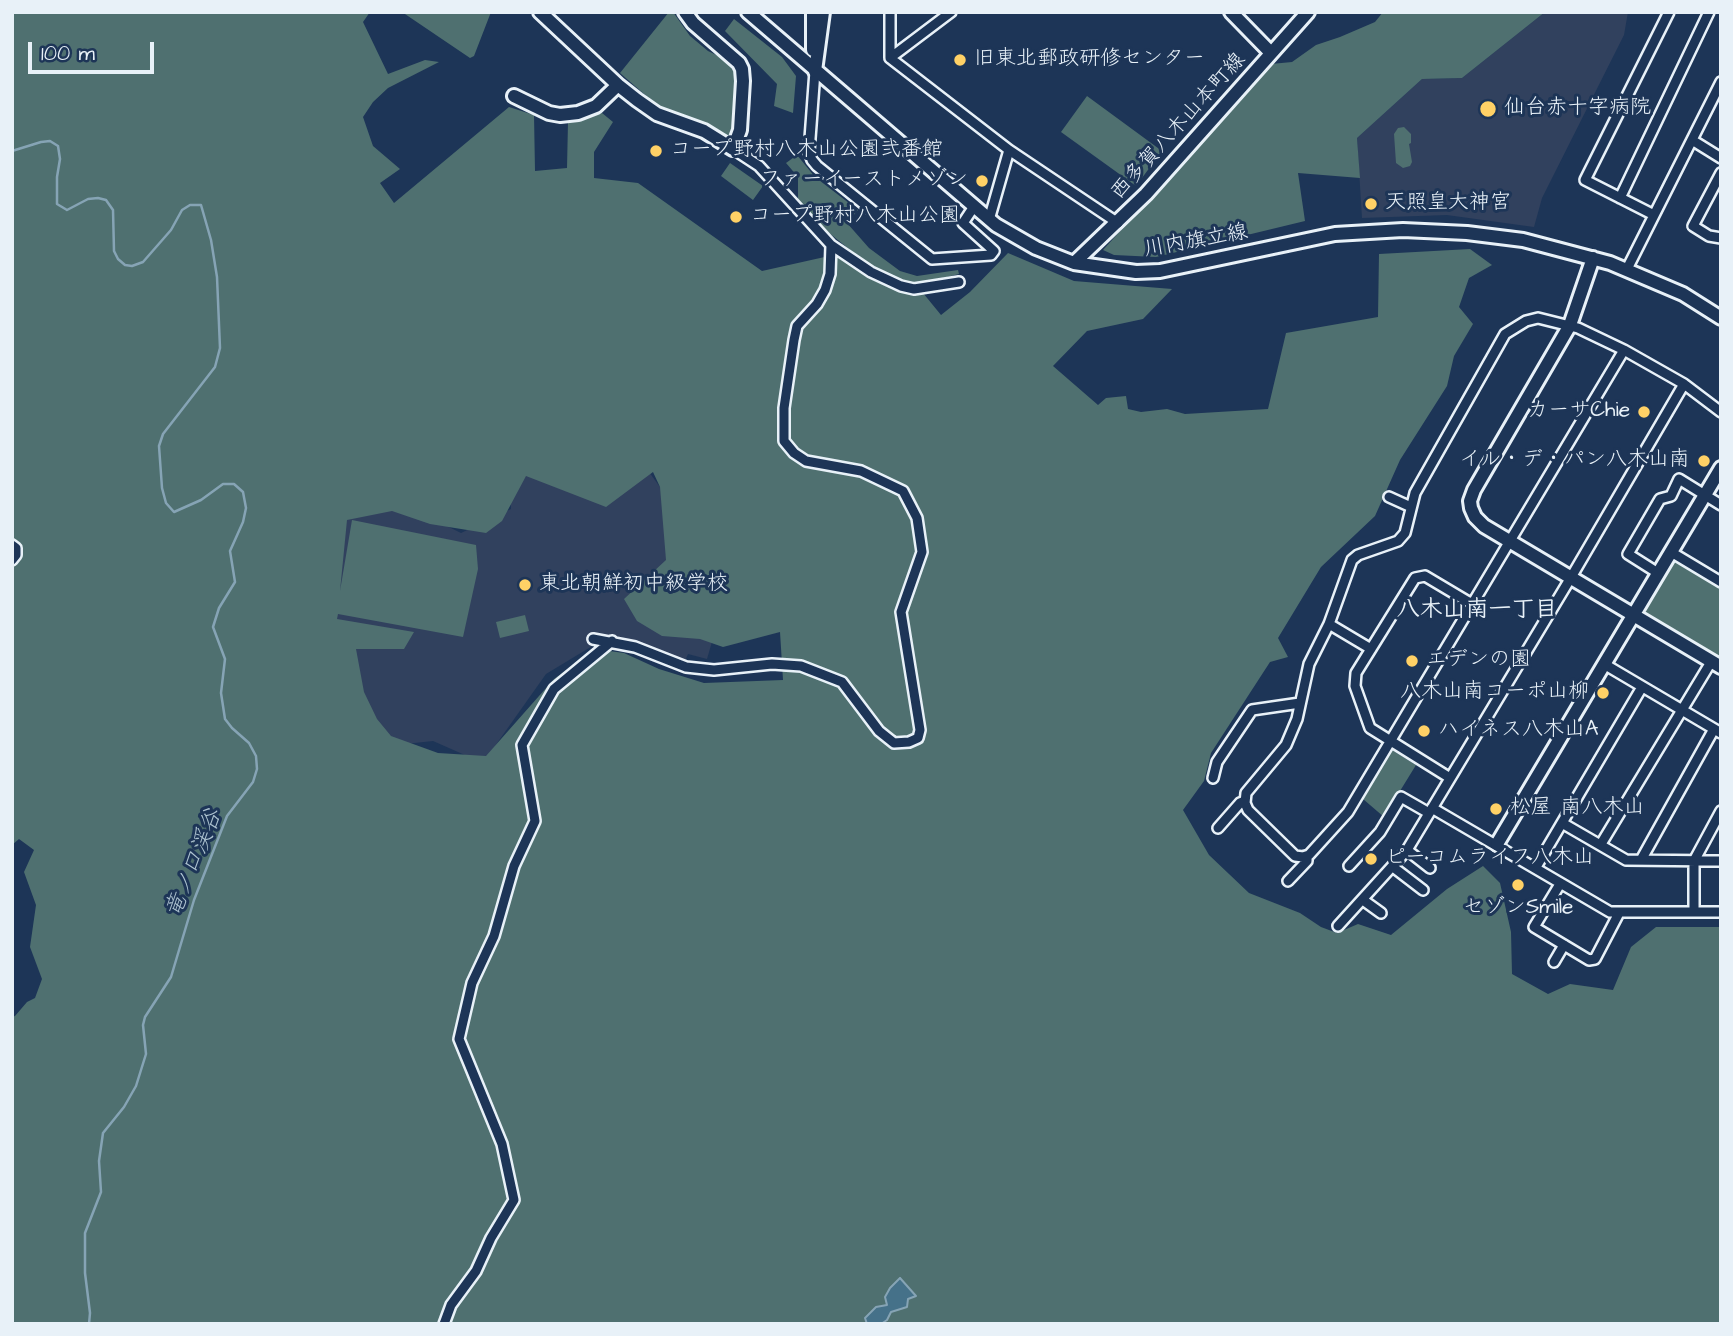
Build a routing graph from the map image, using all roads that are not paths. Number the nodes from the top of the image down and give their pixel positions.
1 (540, 12) edge
2 (685, 12) edge
3 (748, 12) edge
4 (813, 12) edge
5 (823, 12) edge
6 (890, 12) edge
7 (951, 12) edge
8 (1231, 12) edge
9 (1308, 12) edge
10 (1668, 12) edge
11 (1709, 12) edge
12 (1271, 53) junction
13 (890, 58) junction
14 (815, 71) junction
15 (1721, 82) edge
16 (618, 85) junction
17 (514, 96) dead end
18 (1692, 140) junction
19 (733, 149) junction
20 (1009, 150) junction
21 (1721, 158) edge
22 (1721, 173) edge
23 (1620, 198) junction
24 (973, 208) junction
25 (1654, 215) junction
26 (989, 220) junction
27 (1118, 223) junction
28 (1721, 238) edge
29 (831, 245) junction
30 (1593, 258) junction
31 (1074, 263) junction
32 (1627, 269) junction
33 (959, 282) dead end
34 (1721, 318) edge
35 (1570, 325) junction
36 (1624, 350) junction
37 (1684, 384) junction
38 (1721, 412) edge
39 (1721, 468) edge
40 (1705, 495) junction
41 (1389, 497) dead end
42 (1721, 505) edge
43 (1411, 507) junction
44 (1510, 542) junction
45 (12, 545) edge
46 (1671, 552) junction
47 (12, 560) edge
48 (1658, 573) junction
49 (1570, 579) junction
50 (1721, 582) edge
51 (1472, 604) junction
52 (1633, 616) junction
53 (1329, 624) junction
54 (593, 639) dead end
55 (612, 641) junction
56 (1371, 649) junction
57 (1604, 664) junction
58 (1716, 665) edge
59 (1642, 687) junction
60 (1300, 703) junction
61 (1682, 710) junction
62 (1717, 731) edge
63 (1391, 741) junction
64 (1213, 778) dead end
65 (1450, 778) junction
66 (1245, 801) junction
67 (1431, 810) junction
68 (1721, 811) edge
69 (1562, 823) junction
70 (1218, 828) dead end
71 (1497, 844) junction
72 (1601, 845) junction
73 (1406, 850) junction
74 (1307, 856) junction
75 (1641, 860) junction
76 (1694, 861) junction
77 (1721, 861) edge
78 (1349, 866) dead end
79 (1393, 867) junction
80 (1535, 867) junction
81 (1430, 868) dead end
82 (1288, 881) dead end
83 (1560, 884) junction
84 (1423, 890) dead end
85 (1363, 900) junction
86 (1694, 912) junction
87 (1721, 912) edge
88 (1381, 913) dead end
89 (1619, 913) junction
90 (1338, 926) dead end
91 (1564, 945) junction
92 (1554, 962) dead end
93 (444, 1324) edge

1 - 16 street
2 - 19 street
3 - 14 street, 川内旗立線
4 - 14 street
5 - 14 street
6 - 13 street
7 - 13 street
8 - 12 street
9 - 12 street, 西多賀八木山本町線
10 - 23 street
11 - 23 street
12 - 27 street, 西多賀八木山本町線
13 - 20 street
14 - 24 street, 川内旗立線
14 - 24 street
15 - 18 street
16 - 17 street
16 - 19 street
18 - 21 street
18 - 25 street
19 - 29 street
20 - 26 street
20 - 27 street
22 - 28 street
23 - 25 street
24 - 26 street, 川内旗立線
25 - 32 street
26 - 31 street, 川内旗立線
27 - 31 street, 西多賀八木山本町線
29 - 33 street
29 - 55 street
30 - 31 street, 川内旗立線
30 - 32 street, 川内旗立線
30 - 35 street
32 - 34 street, 川内旗立線
35 - 36 street
35 - 43 street
35 - 44 street
36 - 37 street
36 - 44 street
37 - 38 street
37 - 49 street
39 - 40 street
40 - 42 street
40 - 46 street
40 - 48 street
41 - 43 street
43 - 53 street
44 - 49 street
44 - 51 street
45 - 47 street
46 - 48 street
46 - 50 street
48 - 52 street
49 - 52 street
49 - 65 street
51 - 56 street
51 - 63 street
52 - 57 street
52 - 58 street
53 - 56 street
53 - 60 street
54 - 55 street
55 - 93 street
56 - 63 street
57 - 59 street
57 - 71 street
58 - 61 street
59 - 61 street
59 - 69 street
60 - 64 street
60 - 66 street
61 - 62 street
61 - 72 street
62 - 75 street
63 - 65 street
63 - 74 street
65 - 67 street
66 - 70 street
66 - 74 street
67 - 71 street
67 - 73 street
67 - 78 street
68 - 76 street
69 - 72 street
69 - 80 street
71 - 80 street
72 - 75 street
73 - 79 street
73 - 81 street
74 - 82 street
75 - 76 street
76 - 77 street
76 - 86 street
79 - 84 street
79 - 85 street
80 - 83 street
83 - 89 street
83 - 91 street
85 - 88 street
85 - 90 street
86 - 87 street
86 - 89 street
89 - 91 street
91 - 92 street

